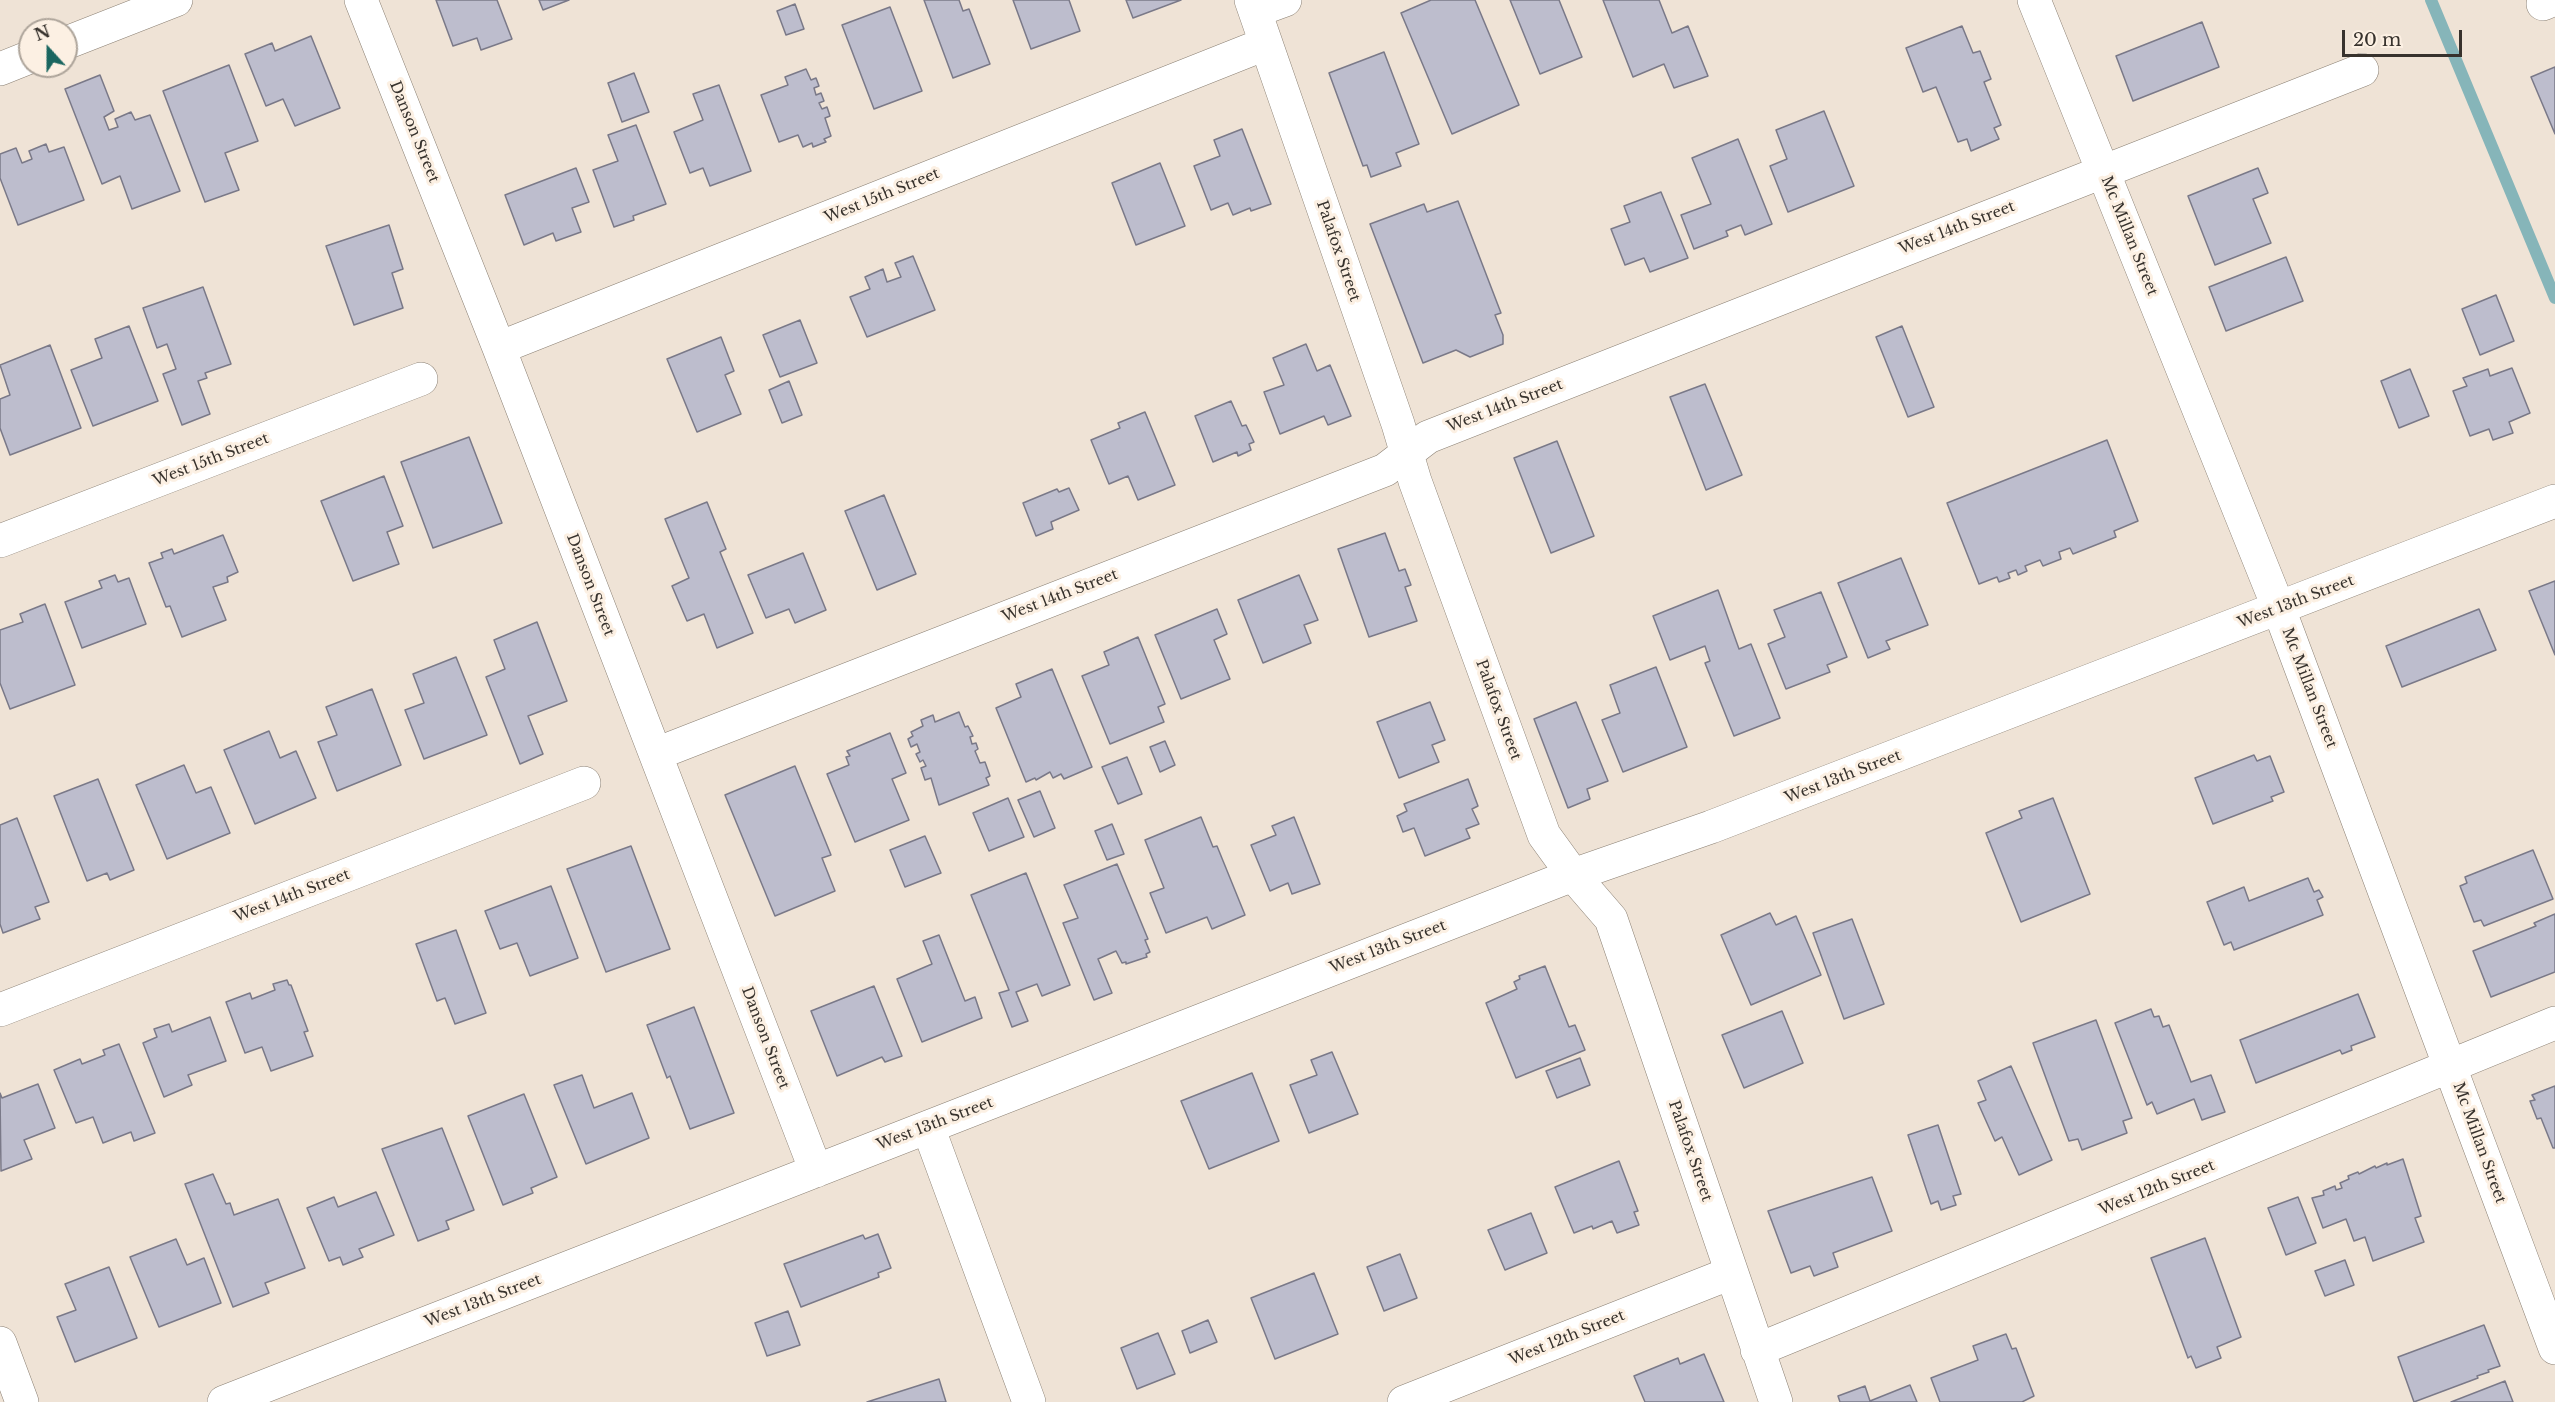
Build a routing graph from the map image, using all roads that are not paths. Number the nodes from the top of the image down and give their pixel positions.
1 (176, 0) edge
2 (362, 0) edge
3 (2034, 0) edge
4 (1264, 4) edge
5 (78, 38) edge
6 (1265, 44) junction
7 (18, 62) edge
8 (0, 69) edge
9 (2362, 70) dead end
10 (2103, 171) junction
11 (499, 348) junction
12 (421, 379) dead end
13 (1406, 452) junction
14 (2555, 501) edge
15 (0, 541) edge
16 (2279, 609) junction
17 (656, 754) junction
18 (584, 783) dead end
19 (1573, 875) junction
20 (0, 1010) edge
21 (2555, 1023) edge
22 (2451, 1068) junction
23 (928, 1127) junction
24 (816, 1171) junction
25 (1731, 1273) junction
26 (0, 1343) edge
27 (2555, 1348) edge
28 (1757, 1350) junction
29 (22, 1402) edge
30 (224, 1402) edge
31 (1029, 1402) edge
32 (1404, 1402) edge
33 (1776, 1402) edge

1 - 5 street
2 - 11 street, Danson Street
3 - 10 street, Mc Millan Street
4 - 6 street, Palafox Street
6 - 11 street, West 15th Street
6 - 13 street, Palafox Street
7 - 8 street
9 - 10 street, West 14th Street
10 - 13 street, West 14th Street
10 - 16 street, Mc Millan Street
11 - 17 street, Danson Street
12 - 15 street, West 15th Street
13 - 17 street, West 14th Street
13 - 19 street, Palafox Street
14 - 16 street, West 13th Street
16 - 19 street, West 13th Street
16 - 22 street, Mc Millan Street
17 - 24 street, Danson Street
18 - 20 street, West 14th Street
19 - 23 street, West 13th Street
19 - 25 street, Palafox Street
21 - 22 street, West 12th Street
22 - 27 street, Mc Millan Street
22 - 28 street, West 12th Street
23 - 24 street, West 13th Street
23 - 31 street
24 - 30 street, West 13th Street
25 - 28 street, Palafox Street
25 - 32 street, West 12th Street
26 - 29 street
28 - 33 street, Palafox Street

